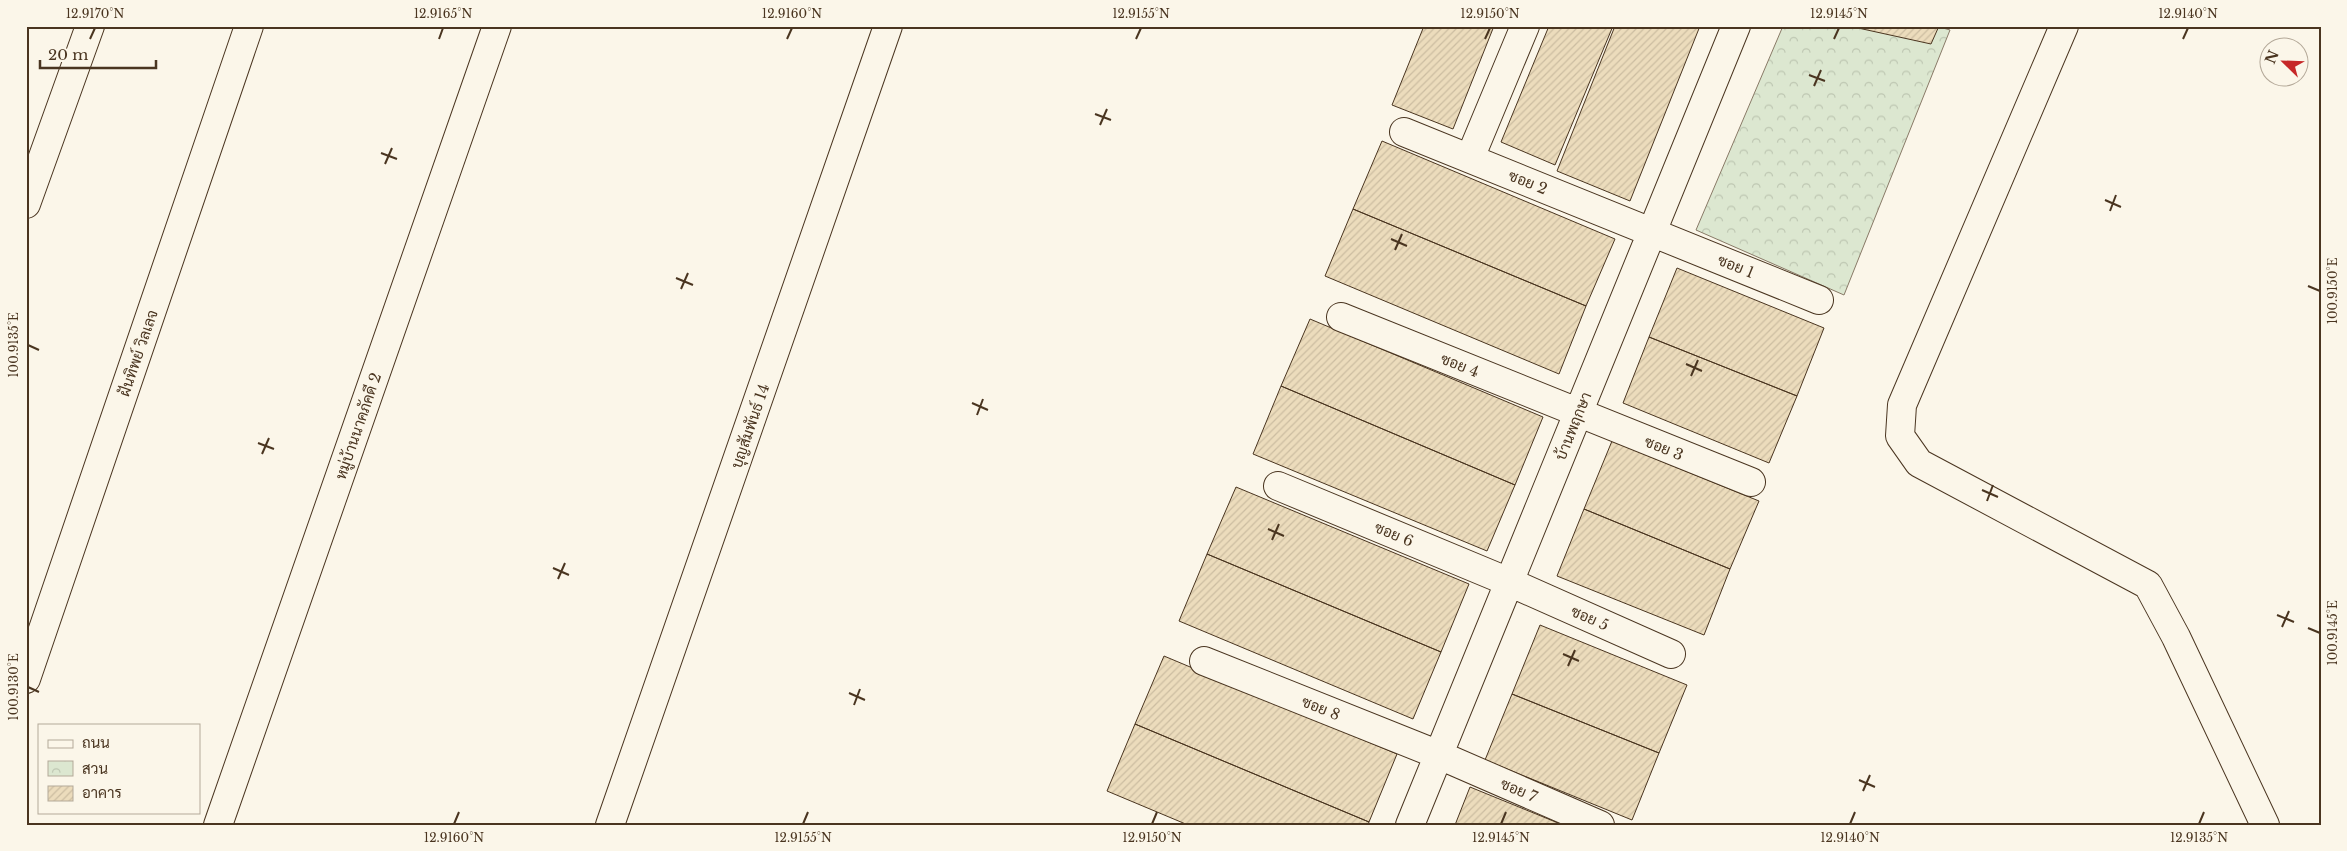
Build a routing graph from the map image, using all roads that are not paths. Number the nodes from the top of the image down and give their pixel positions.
1 (90, 26) edge
2 (249, 26) edge
3 (497, 26) edge
4 (888, 26) edge
5 (1524, 26) edge
6 (1736, 26) edge
7 (2064, 26) edge
8 (1404, 132) dead end
9 (1470, 158) junction
10 (26, 204) edge
11 (1652, 232) junction
12 (1819, 300) dead end
13 (1341, 317) dead end
14 (1578, 414) junction
15 (1750, 482) dead end
16 (1278, 486) dead end
17 (1509, 582) junction
18 (1671, 654) dead end
19 (1204, 661) dead end
20 (26, 679) edge
21 (1439, 755) junction
22 (218, 825) edge
23 (610, 825) edge
24 (1410, 825) edge
25 (1600, 825) edge
26 (2265, 825) edge

1 - 10 street
2 - 20 street, ฝันทิพย์ วิลเลจ
3 - 22 street, หมู่บ้านนาคภัคดี 2
4 - 23 street, บุญสัมพันธ์ 14
5 - 9 street
6 - 11 street, บ้านพฤกษา
7 - 26 street
8 - 9 street, ซอย 2
9 - 11 street, ซอย 2
11 - 12 street, ซอย 1
11 - 14 street, บ้านพฤกษา
13 - 14 street, ซอย 4
14 - 15 street, ซอย 3
14 - 17 street, บ้านพฤกษา
16 - 17 street, ซอย 6
17 - 18 street, ซอย 5
17 - 21 street, บ้านพฤกษา
19 - 21 street, ซอย 8
21 - 24 street, บ้านพฤกษา
21 - 25 street, ซอย 7

